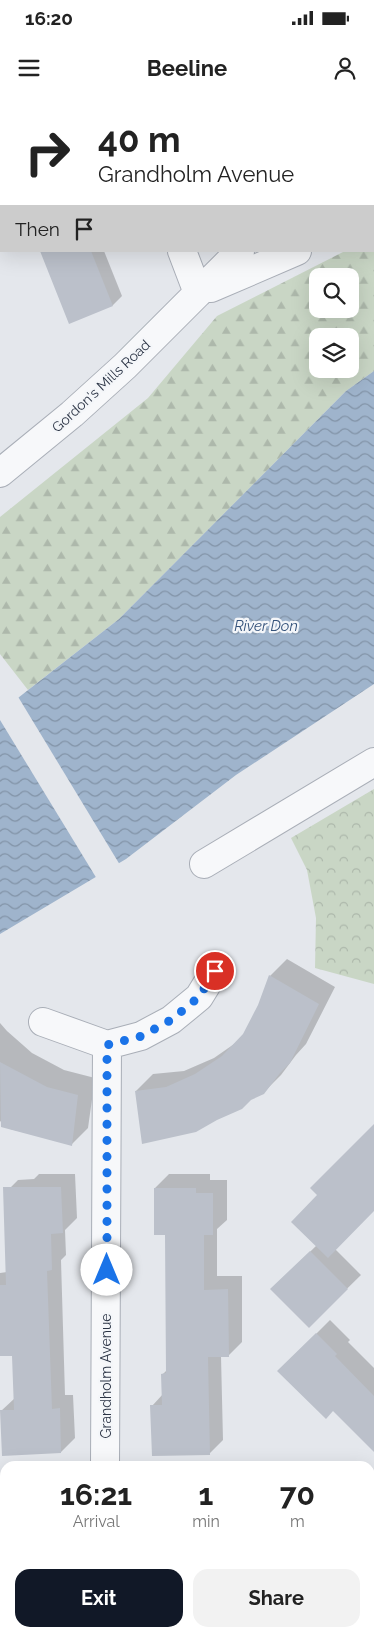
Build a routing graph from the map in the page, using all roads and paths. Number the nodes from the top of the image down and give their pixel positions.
1 (182, 252) edge
2 (239, 252) edge
3 (296, 252) edge
4 (198, 294) junction
5 (0, 473) edge
6 (374, 762) edge
7 (204, 864) dead end
8 (215, 971) dead end
9 (43, 1022) dead end
10 (107, 1045) junction
11 (105, 1461) edge

1 - 4 street
2 - 4 street, Gordon's Mills Road
3 - 4 street
4 - 5 street, Gordon's Mills Road
6 - 7 street
8 - 10 street
9 - 10 street
10 - 11 street, Grandholm Avenue

